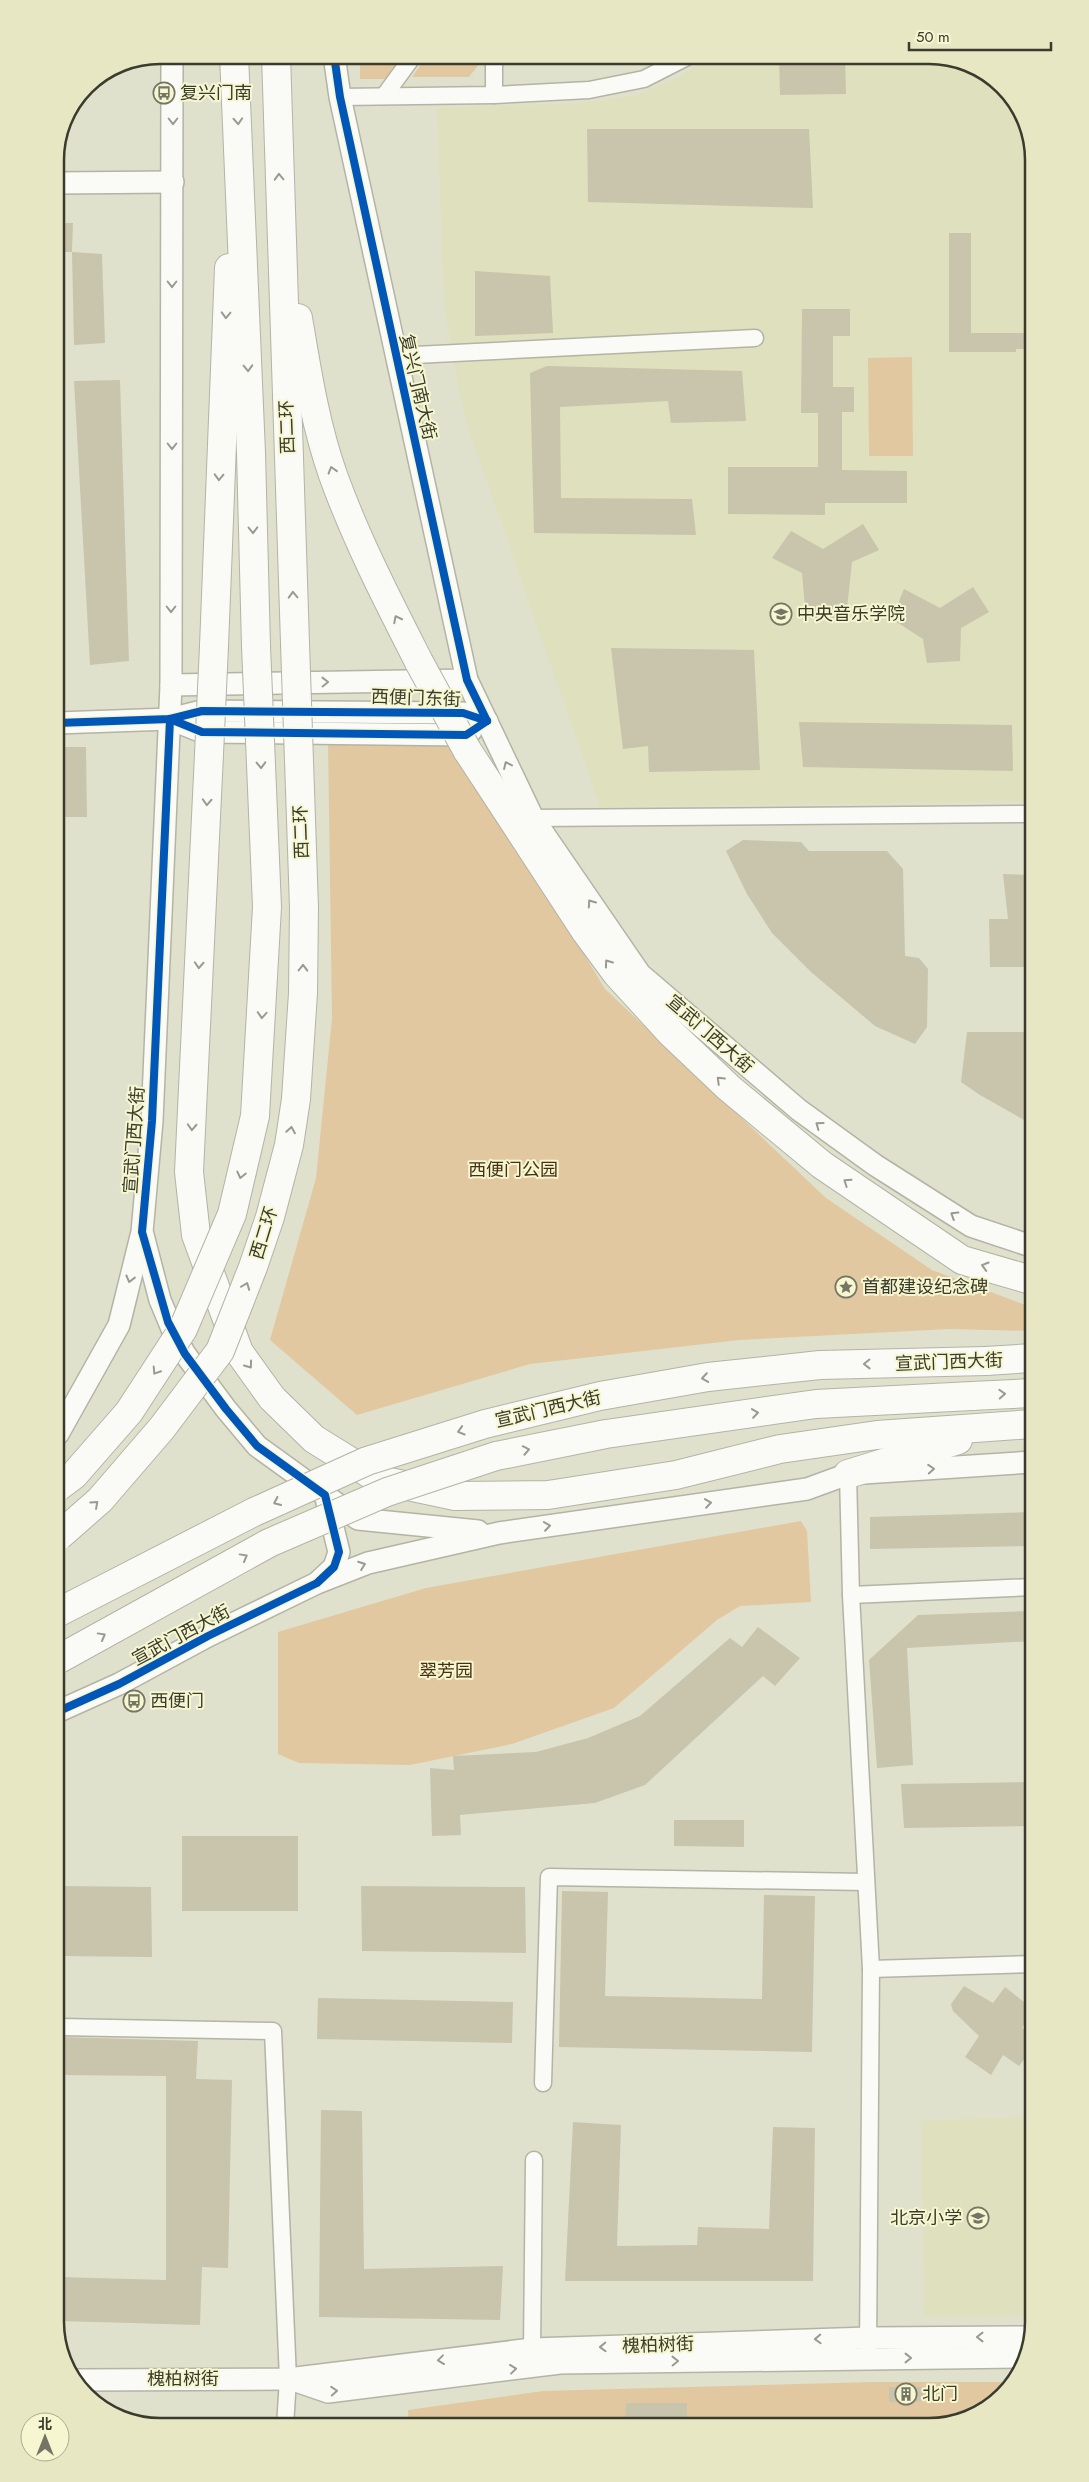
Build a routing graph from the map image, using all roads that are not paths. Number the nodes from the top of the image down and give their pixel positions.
1 (172, 64) edge
2 (234, 64) edge
3 (276, 64) edge
4 (335, 64) edge
5 (407, 64) edge
6 (494, 64) edge
7 (675, 64) edge
8 (494, 95) junction
9 (384, 96) junction
10 (340, 97) junction
11 (240, 179) junction
12 (173, 182) junction
13 (64, 183) edge
14 (281, 226) junction
15 (755, 338) dead end
16 (395, 356) junction
17 (466, 680) junction
18 (171, 685) junction
19 (170, 719) junction
20 (487, 721) junction
21 (64, 723) edge
22 (1025, 814) edge
23 (532, 818) junction
24 (142, 1232) junction
25 (1025, 1244) edge
26 (1025, 1278) edge
27 (1025, 1358) edge
28 (1025, 1393) edge
29 (64, 1423) edge
30 (1025, 1424) edge
31 (1005, 1425) junction
32 (1025, 1462) edge
33 (848, 1474) junction
34 (64, 1482) edge
35 (326, 1495) junction
36 (64, 1531) edge
37 (499, 1533) junction
38 (317, 1582) junction
39 (1025, 1587) edge
40 (851, 1596) junction
41 (64, 1609) edge
42 (64, 1656) edge
43 (64, 1709) edge
44 (866, 1882) junction
45 (1025, 1964) edge
46 (871, 1969) junction
47 (64, 2026) edge
48 (542, 2083) dead end
49 (534, 2160) dead end
50 (1024, 2337) edge
51 (868, 2348) junction
52 (532, 2349) junction
53 (1019, 2357) edge
54 (288, 2379) junction
55 (83, 2380) edge
56 (286, 2418) edge

1 -> 12 street
2 -> 11 highway, 西二环
14 -> 3 highway, 西二环
4 - 10 street, 复兴门南大街
5 - 9 street
6 - 8 street
7 - 8 street
8 - 9 street
9 - 10 street
10 - 16 street, 复兴门南大街
11 -> 31 highway, bridge
11 -> 34 highway, 西二环, bridge
12 - 13 street
12 -> 18 street
26 -> 14 highway, bridge
36 -> 14 highway, 西二环, bridge
15 - 16 street
16 - 17 street, 复兴门南大街
18 -> 17 street
17 - 20 street, 复兴门南大街
18 - 19 street
19 - 20 street, 西便门东街
19 - 21 street, 西便门东街
19 - 24 street, 宣武门西大街
23 -> 20 street, 宣武门西大街
22 - 23 street
25 -> 23 street, 宣武门西大街
24 -> 29 street, 宣武门西大街
24 - 35 street, 宣武门西大街
27 -> 41 highway, 宣武门西大街, bridge
42 -> 28 highway, 宣武门西大街, bridge
30 - 31 highway
31 - 33 highway
33 -> 32 street, 宣武门西大街
37 -> 33 street, 宣武门西大街
33 - 40 street
35 - 37 street, 宣武门西大街
35 - 38 street
38 -> 37 street, 宣武门西大街
38 - 43 street, 宣武门西大街
39 - 40 street
40 - 44 street
44 - 46 street
44 - 48 street
45 - 46 street
46 - 51 street
47 - 54 street
49 - 52 street
50 -> 51 street, 槐柏树街
51 -> 52 street, 槐柏树街
51 -> 53 street, 槐柏树街
54 -> 51 street, 槐柏树街
52 -> 54 street, 槐柏树街
54 - 55 street, 槐柏树街
54 - 56 street

